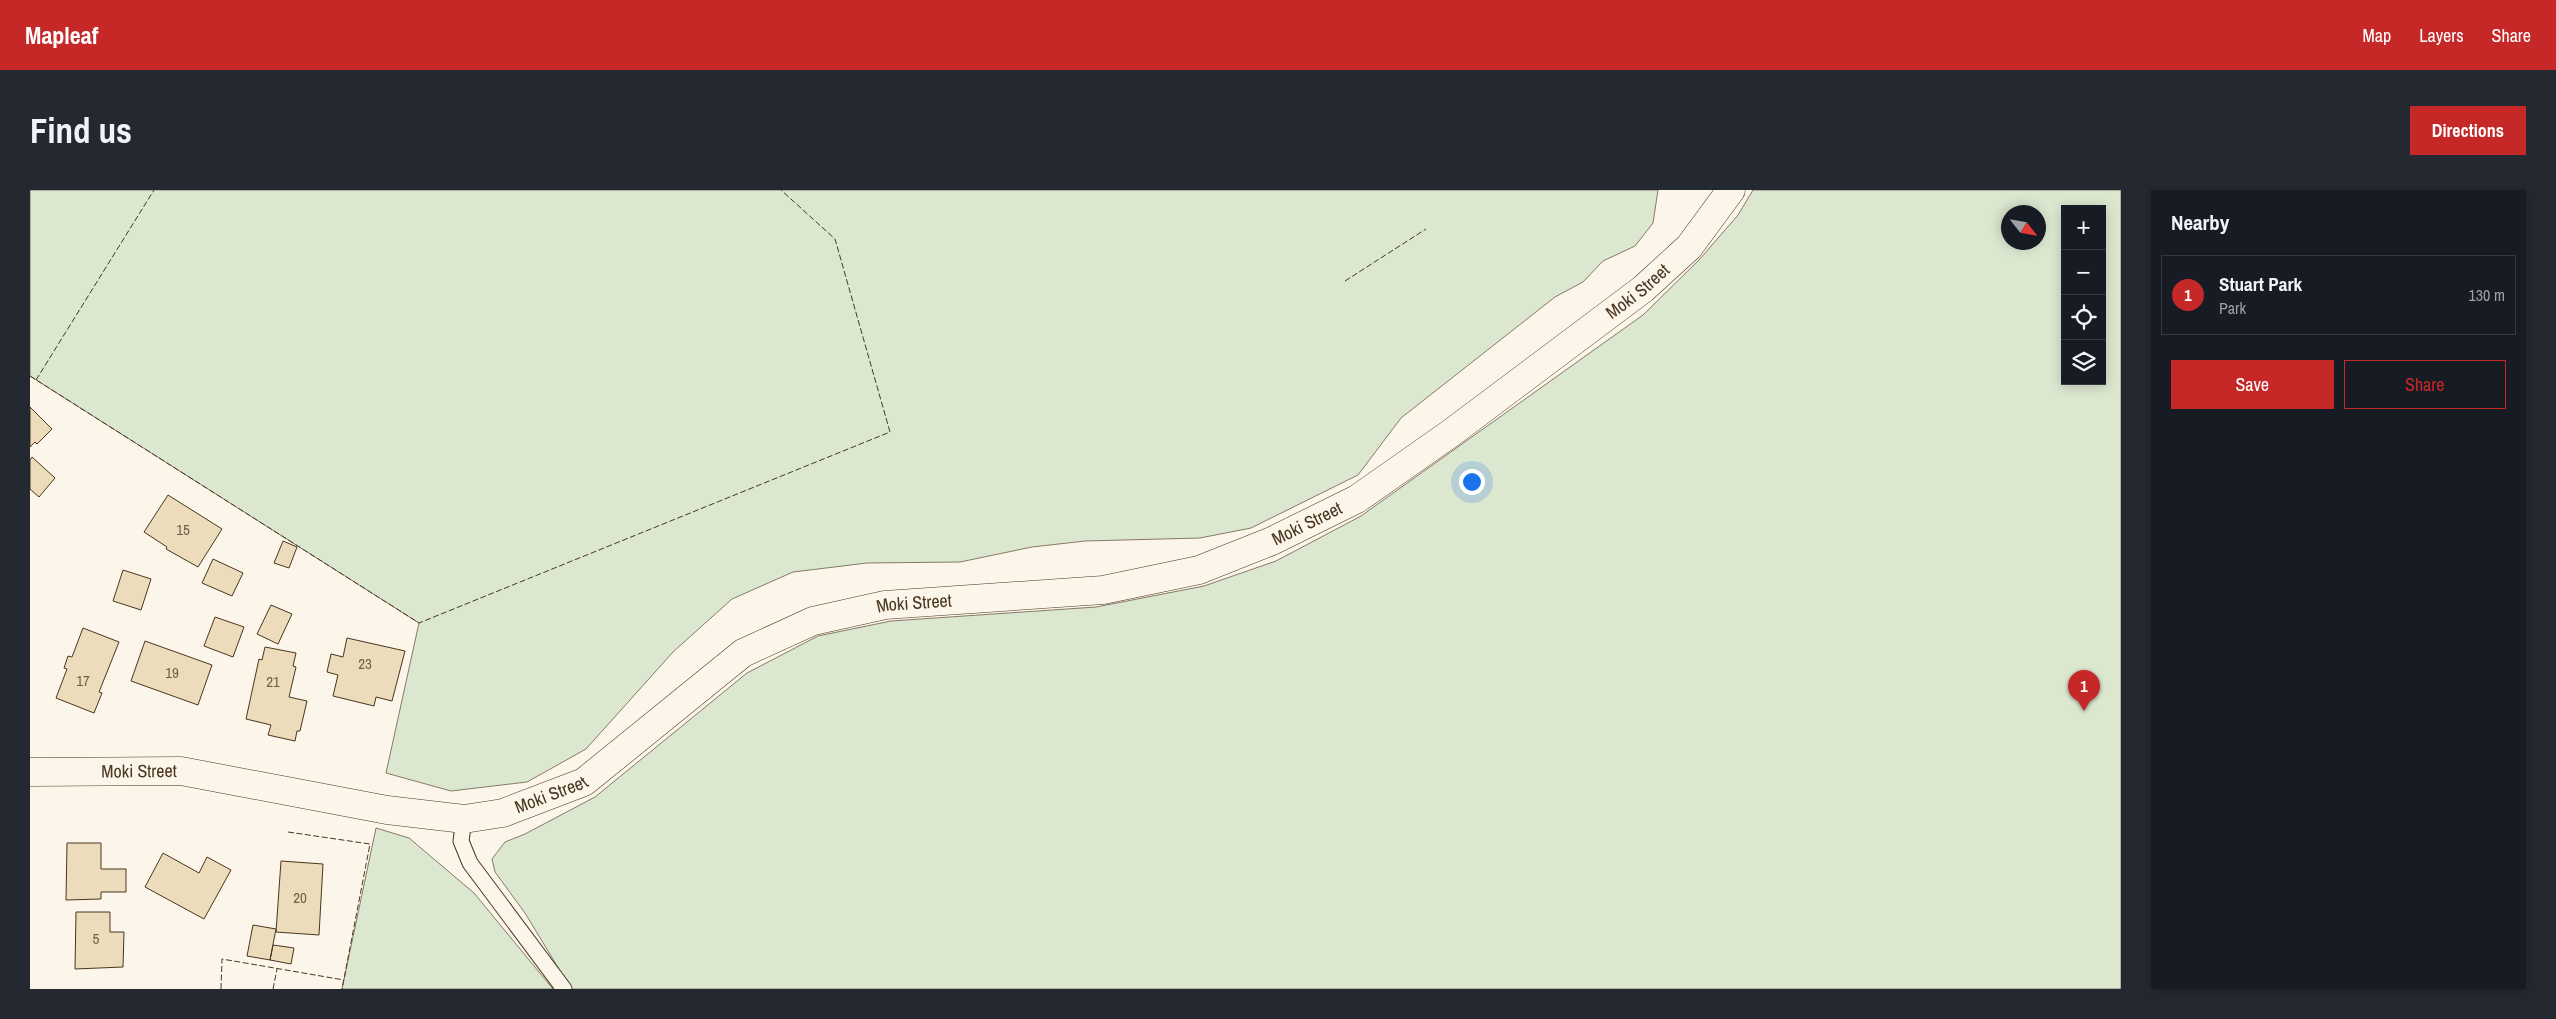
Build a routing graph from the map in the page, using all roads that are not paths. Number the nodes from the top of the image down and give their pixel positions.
1 (1731, 190) edge
2 (30, 772) edge
3 (464, 819) junction
4 (564, 989) edge

1 - 3 street, Moki Street
2 - 3 street, Moki Street
3 - 4 lane

